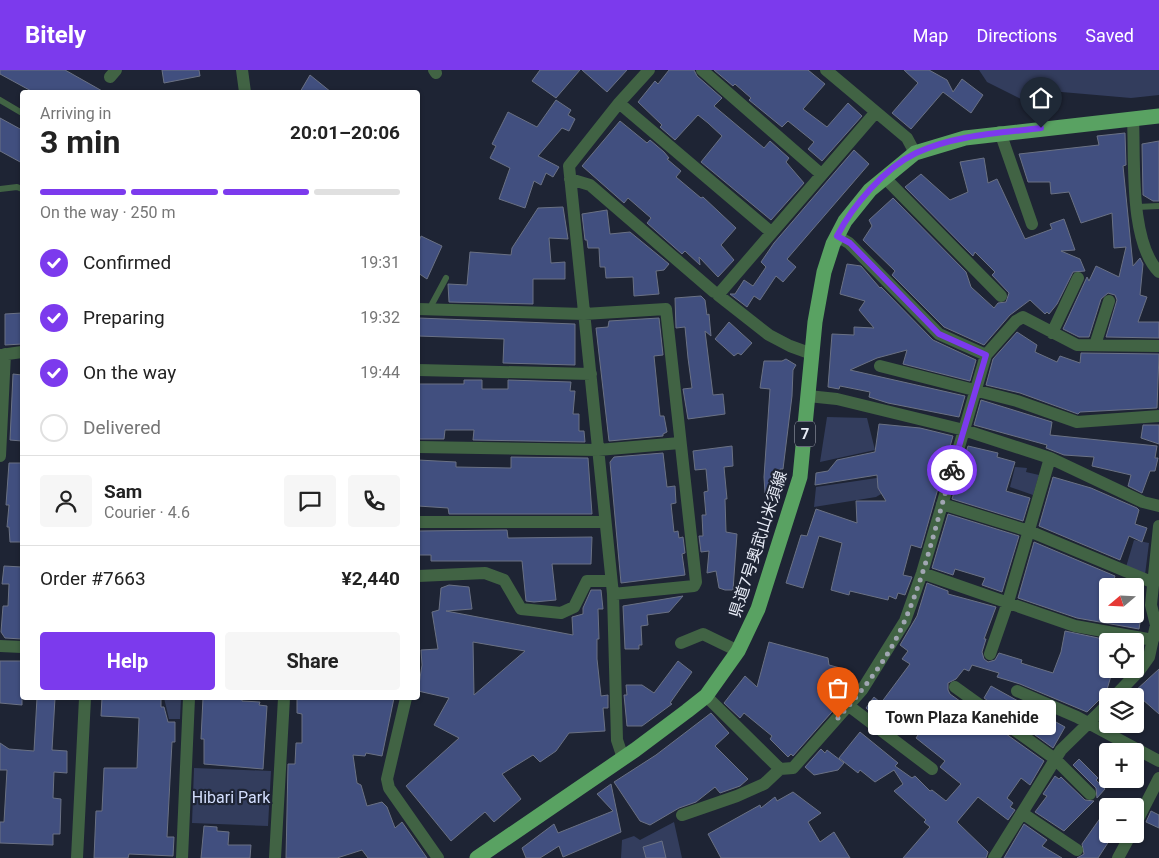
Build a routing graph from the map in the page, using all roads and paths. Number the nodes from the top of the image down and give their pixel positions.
1 (242, 70) edge
2 (649, 70) edge
3 (702, 70) edge
4 (826, 70) edge
5 (245, 90) edge
6 (0, 100) edge
7 (619, 103) junction
8 (20, 112) edge
9 (875, 113) junction
10 (1159, 116) edge
11 (1133, 119) junction
12 (1000, 132) junction
13 (915, 153) junction
14 (821, 174) junction
15 (884, 177) junction
16 (570, 179) junction
17 (20, 188) edge
18 (0, 189) edge
19 (1159, 206) edge
20 (1138, 207) junction
21 (1032, 224) dead end
22 (771, 232) junction
23 (837, 236) junction
24 (1159, 272) edge
25 (446, 278) dead end
26 (1078, 278) dead end
27 (714, 292) dead end
28 (1001, 296) dead end
29 (1109, 301) dead end
30 (420, 309) edge
31 (432, 310) junction
32 (584, 314) junction
33 (1052, 333) junction
34 (1095, 345) junction
35 (1159, 346) edge
36 (20, 352) edge
37 (3, 354) edge
38 (812, 354) junction
39 (986, 355) junction
40 (880, 366) dead end
41 (420, 370) edge
42 (591, 374) junction
43 (976, 390) junction
44 (808, 396) junction
45 (1159, 416) edge
46 (964, 430) junction
47 (680, 443) junction
48 (420, 447) edge
49 (598, 450) junction
50 (0, 456) edge
51 (1050, 458) junction
52 (942, 504) junction
53 (1159, 506) edge
54 (420, 522) edge
55 (605, 522) junction
56 (1159, 526) edge
57 (1028, 531) junction
58 (922, 573) junction
59 (420, 576) edge
60 (611, 581) junction
61 (1154, 583) junction
62 (612, 594) junction
63 (1008, 602) junction
64 (1158, 625) edge
65 (1153, 640) junction
66 (681, 643) dead end
67 (0, 646) edge
68 (20, 647) edge
69 (738, 651) junction
70 (990, 654) dead end
71 (955, 687) dead end
72 (1123, 688) edge
73 (1017, 691) dead end
74 (706, 696) junction
75 (85, 700) edge
76 (190, 700) edge
77 (284, 700) edge
78 (406, 700) edge
79 (849, 706) junction
80 (1099, 713) edge
81 (1088, 723) junction
82 (623, 758) junction
83 (1055, 759) junction
84 (1159, 761) edge
85 (780, 769) junction
86 (932, 769) dead end
87 (1159, 778) edge
88 (1090, 794) dead end
89 (1144, 807) edge
90 (1022, 813) junction
91 (682, 815) dead end
92 (1126, 843) edge
93 (1077, 850) dead end
94 (77, 858) edge
95 (182, 858) edge
96 (275, 858) edge
97 (438, 858) edge
98 (477, 858) edge
99 (994, 858) edge
100 (1118, 858) edge

1 - 5 street
2 - 7 street
3 - 14 street
4 - 9 street
6 - 8 lane
7 - 16 street
7 - 22 street
9 - 13 street
9 - 14 street
10 - 11 main road, 県道7号奥武山米須線 / 7
11 - 12 main road, 県道7号奥武山米須線 / 7
11 - 20 street
12 - 13 main road, 県道7号奥武山米須線 / 7
12 - 21 street
13 - 15 main road, 県道7号奥武山米須線 / 7
14 - 22 street
15 - 23 main road, 県道7号奥武山米須線 / 7
15 - 28 street
16 - 27 street
16 - 32 street
17 - 18 lane
19 - 20 lane
20 - 24 street
22 - 38 street
23 - 38 main road, 県道7号奥武山米須線 / 7
23 - 39 street
25 - 31 lane
26 - 33 street
29 - 34 street
30 - 31 street
31 - 32 street
32 - 42 street
32 - 47 street
33 - 34 street
33 - 39 street
34 - 35 street
36 - 37 street
37 - 50 street
38 - 44 main road, 県道7号奥武山米須線 / 7
39 - 43 street
40 - 43 street
41 - 42 street
42 - 49 street
43 - 45 street
43 - 46 street
44 - 46 street
44 - 69 main road, 県道7号奥武山米須線 / 7
46 - 51 street
46 - 52 street
47 - 49 street
47 - 62 street
48 - 49 street
49 - 55 street
51 - 53 street
51 - 57 street
52 - 57 street
52 - 58 street
54 - 55 street
55 - 60 street
56 - 61 street
57 - 61 street
57 - 63 street
58 - 63 street
58 - 79 street
59 - 60 street
60 - 62 street
61 - 64 street
62 - 82 street
63 - 65 street
63 - 70 street
64 - 65 street
65 - 72 street
66 - 69 street
67 - 68 street
69 - 74 main road, 県道7号奥武山米須線 / 7
71 - 83 street
73 - 81 street
74 - 82 main road, 県道7号奥武山米須線 / 7
74 - 85 street
75 - 94 street
76 - 95 street
77 - 96 street
78 - 97 street
79 - 85 street
79 - 86 street
80 - 81 street
81 - 83 street
81 - 84 street
82 - 98 main road, 県道7号奥武山米須線 / 7
83 - 88 street
83 - 90 street
85 - 91 street
87 - 89 street
90 - 93 street
90 - 99 street
92 - 100 street

